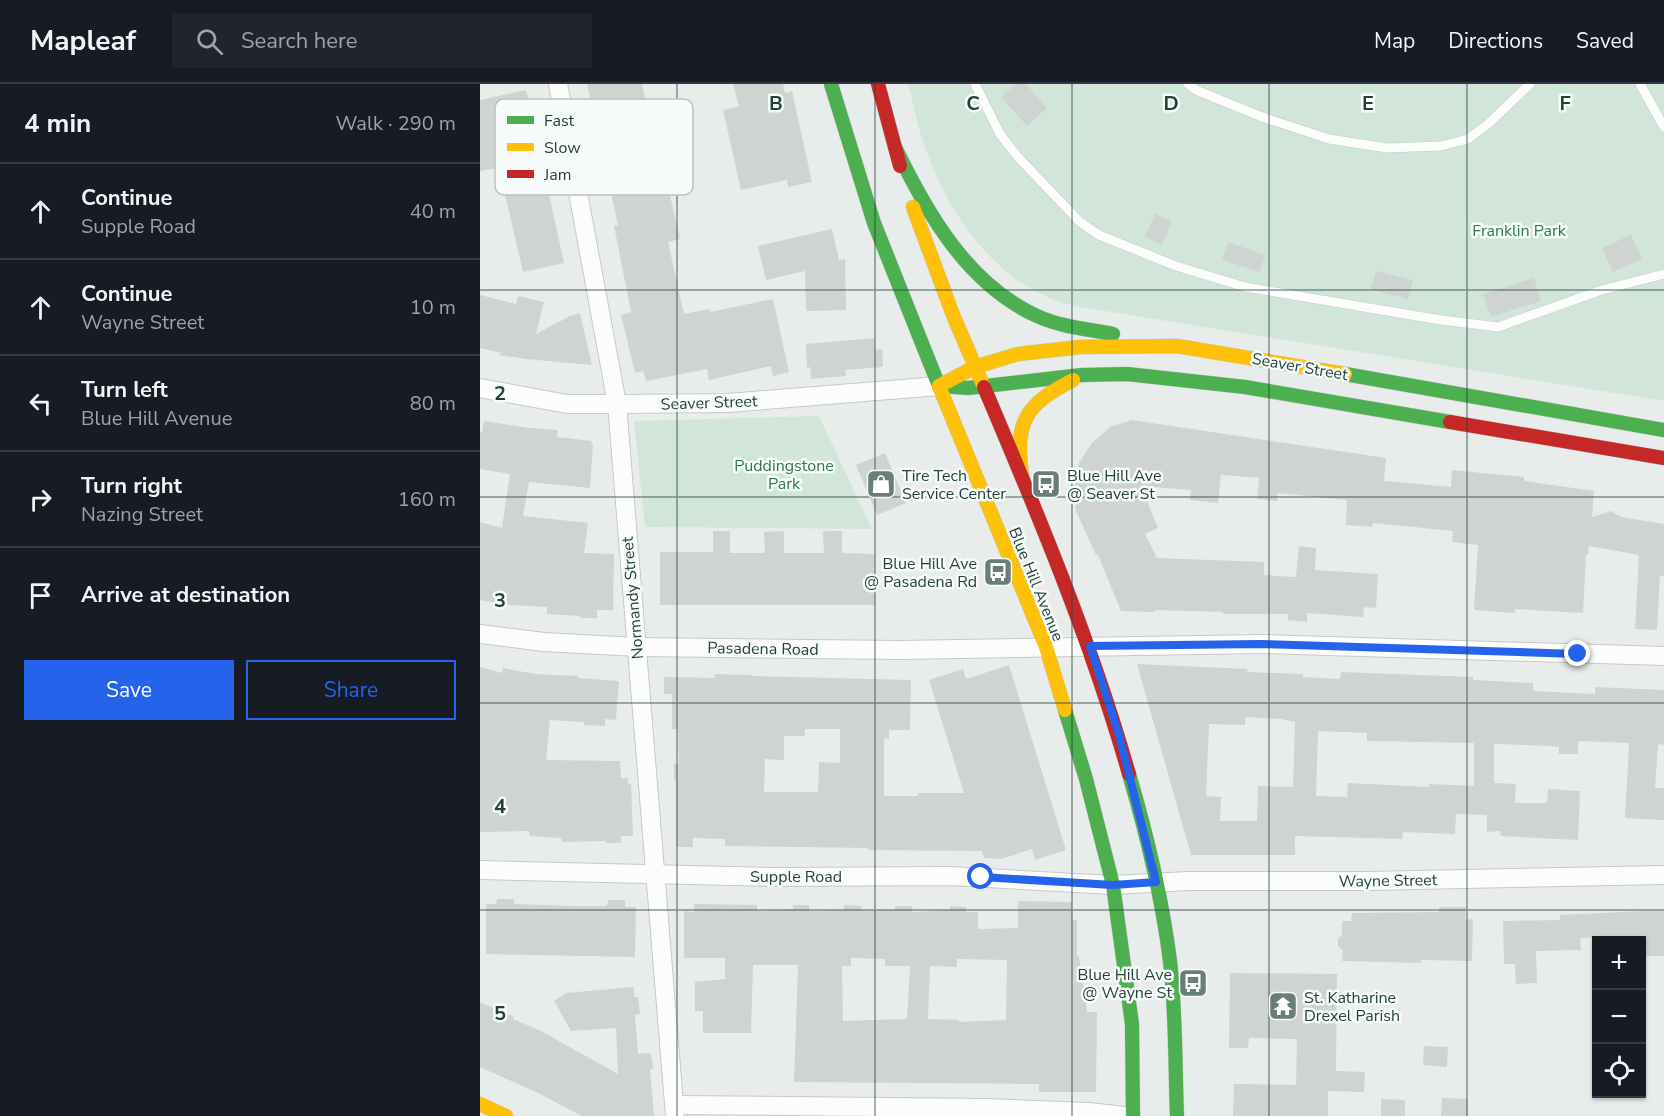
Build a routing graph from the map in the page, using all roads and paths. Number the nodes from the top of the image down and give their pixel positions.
1 (558, 84) edge
2 (831, 84) edge
3 (878, 84) edge
4 (975, 84) edge
5 (1188, 84) edge
6 (1530, 84) edge
7 (1640, 84) edge
8 (561, 99) edge
9 (1664, 127) edge
10 (895, 147) junction
11 (578, 195) edge
12 (1664, 274) edge
13 (1177, 346) junction
14 (975, 367) junction
15 (1082, 375) junction
16 (939, 386) junction
17 (984, 387) junction
18 (480, 388) edge
19 (617, 404) junction
20 (1664, 430) edge
21 (1664, 458) edge
22 (1022, 475) junction
23 (480, 634) edge
24 (637, 646) junction
25 (1090, 646) junction
26 (1046, 647) junction
27 (1664, 656) edge
28 (480, 870) edge
29 (655, 874) junction
30 (1664, 875) edge
31 (1156, 882) junction
32 (1113, 885) junction
33 (480, 1104) edge
34 (675, 1111) edge
35 (506, 1116) edge
36 (1124, 1116) edge
37 (1133, 1116) edge
38 (1177, 1116) edge

1 - 8 street, Normandy Street
2 - 16 main road, Blue Hill Avenue
3 - 10 main road, Blue Hill Avenue
4 - 12 lane
5 - 6 lane
7 - 9 lane
10 - 13 main road
10 - 14 main road, Blue Hill Avenue
11 - 19 street, Normandy Street
13 - 14 main road, Seaver Street
13 - 20 main road, Seaver Street
14 - 16 main road, Seaver Street
14 - 17 main road, Blue Hill Avenue
15 - 17 main road, Seaver Street
15 - 21 main road, Seaver Street
15 - 22 main road
16 - 17 main road, Seaver Street
16 - 19 street, Seaver Street
16 - 26 main road, Blue Hill Avenue
17 - 22 main road, Blue Hill Avenue
18 - 19 street, Seaver Street
19 - 24 street, Normandy Street
22 - 25 main road, Blue Hill Avenue
23 - 24 street, Pasadena Road
24 - 26 street, Pasadena Road
24 - 29 street, Normandy Street
25 - 26 street, Pasadena Road
25 - 27 street, Pasadena Road
25 - 31 main road, Blue Hill Avenue
26 - 32 main road, Blue Hill Avenue
28 - 29 street, Supple Road
29 - 32 street, Supple Road
29 - 34 street, Normandy Street
30 - 31 street, Wayne Street
31 - 32 street, Wayne Street
31 - 38 main road, Blue Hill Avenue
32 - 37 main road, Blue Hill Avenue
33 - 35 main road
34 - 36 street

